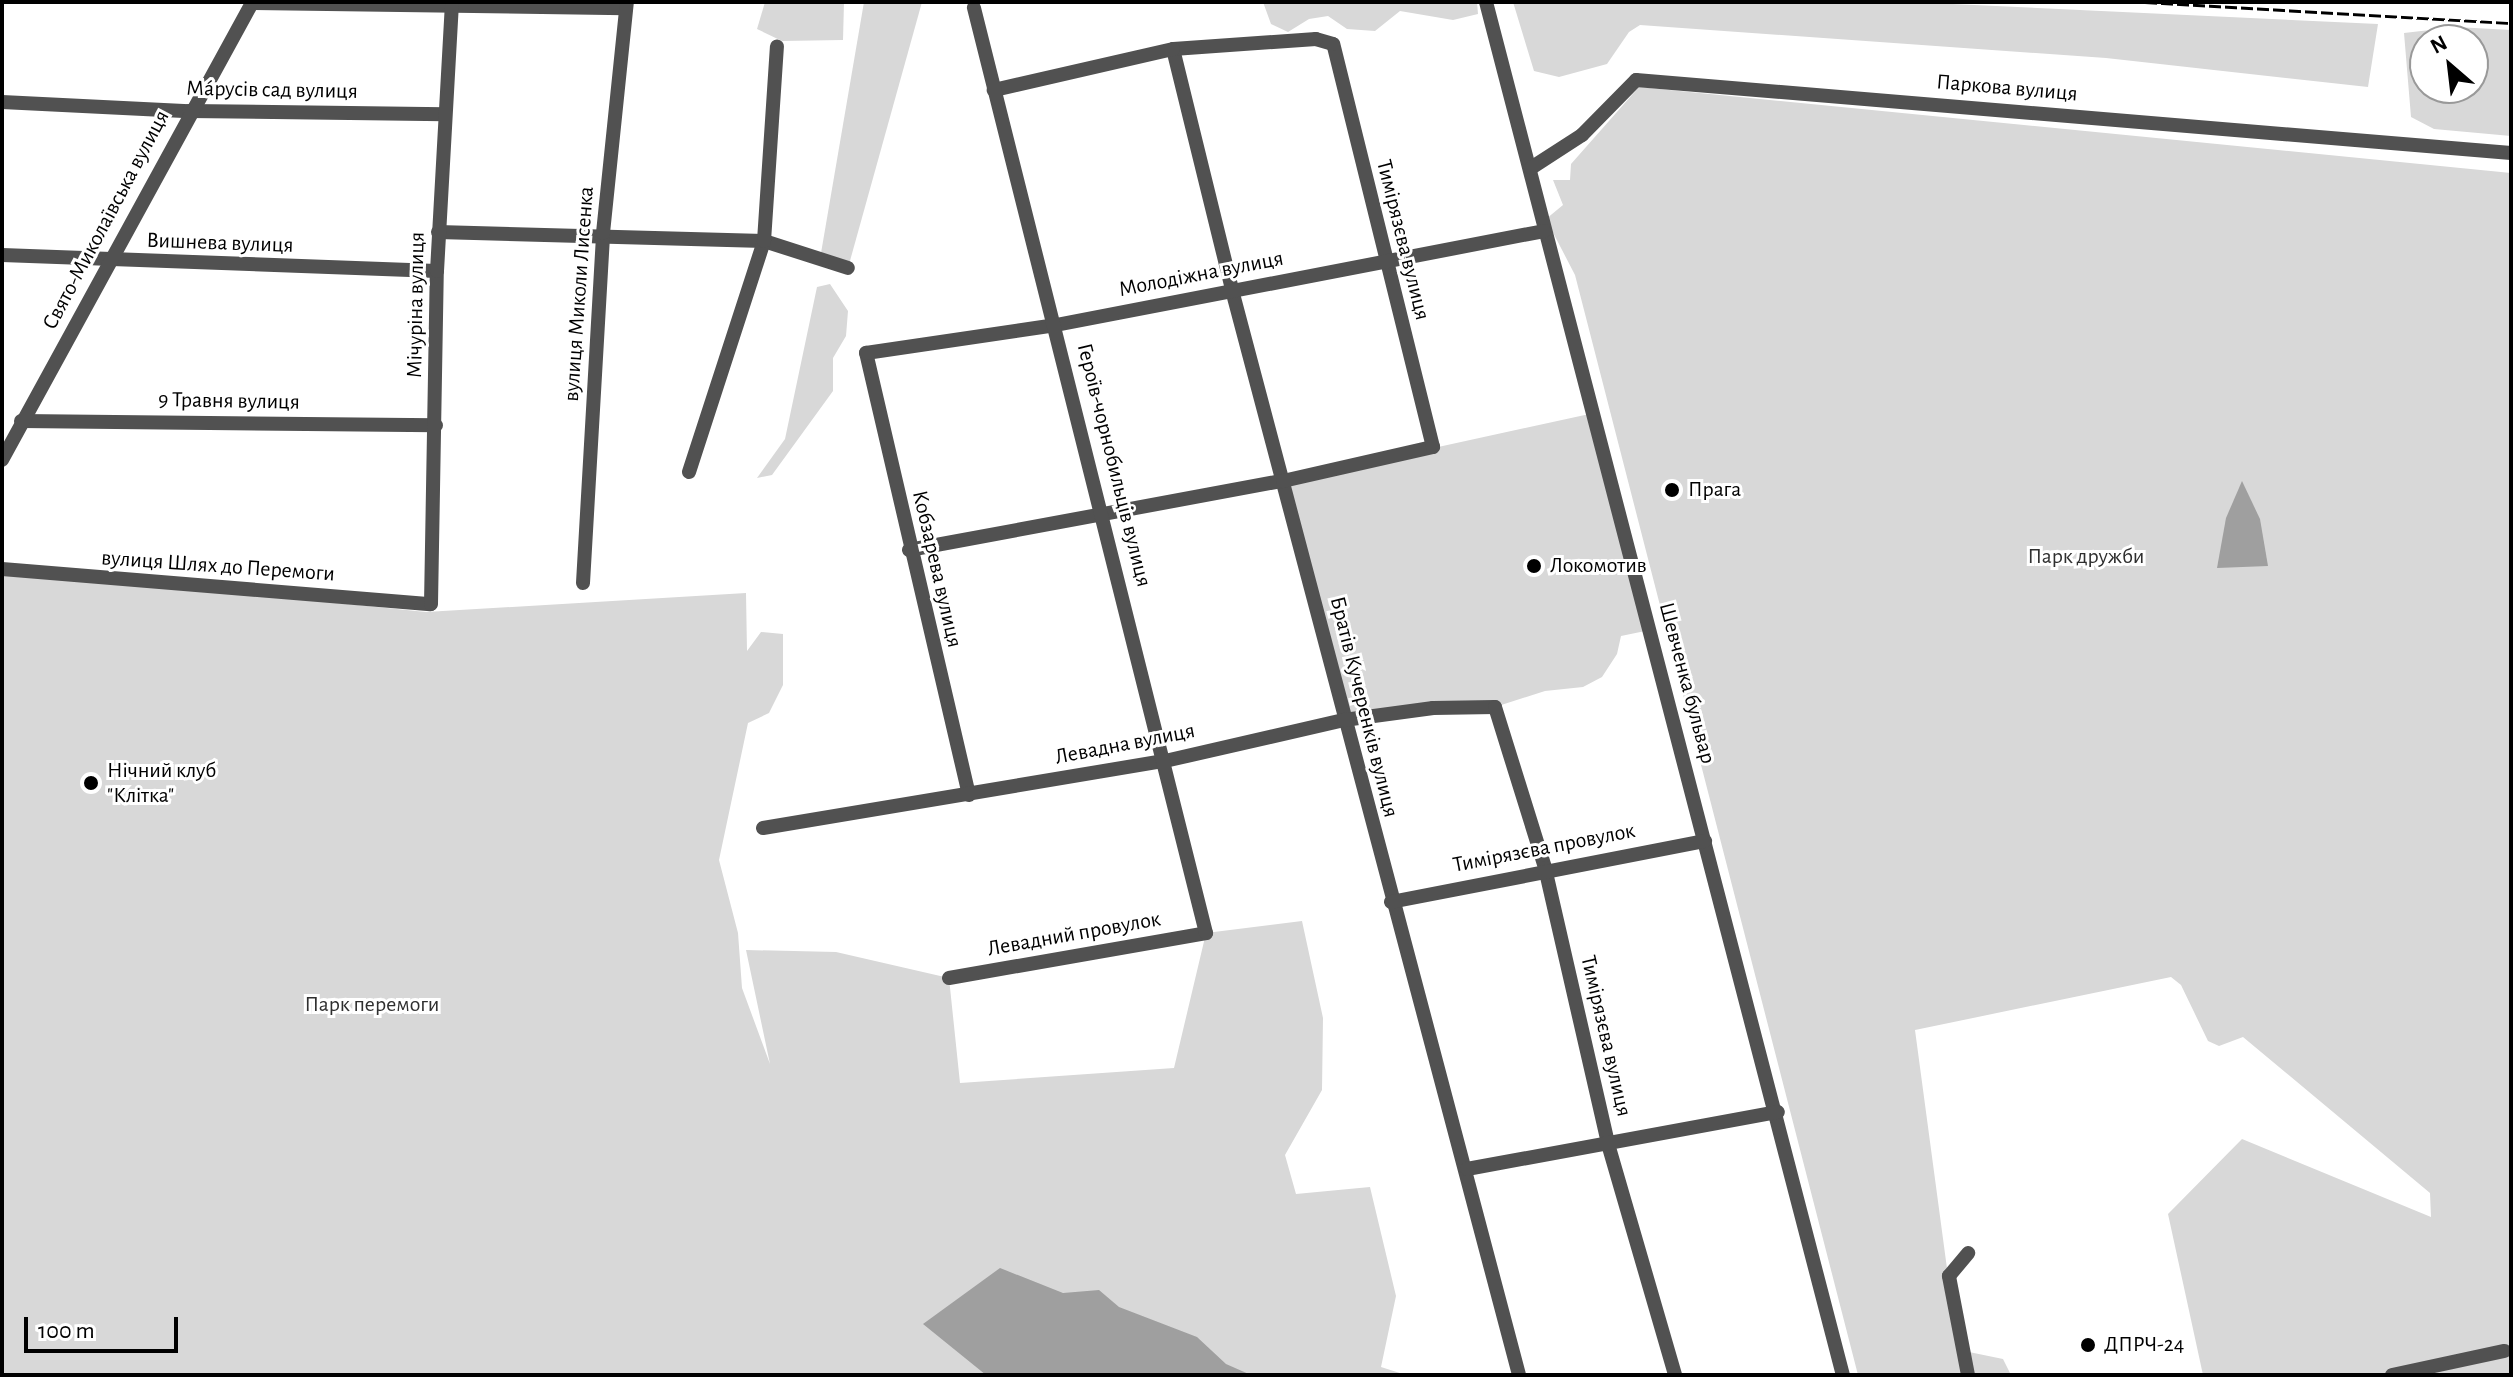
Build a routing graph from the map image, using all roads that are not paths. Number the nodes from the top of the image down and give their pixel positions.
1 (1486, 2) edge
2 (252, 3) edge
3 (627, 5) edge
4 (452, 6) junction
5 (974, 8) dead end
6 (777, 46) dead end
7 (1173, 49) junction
8 (994, 90) junction
9 (2, 102) edge
10 (189, 111) junction
11 (445, 114) junction
12 (2511, 153) edge
13 (1531, 168) junction
14 (1544, 231) junction
15 (438, 232) junction
16 (603, 233) junction
17 (764, 241) junction
18 (2, 255) edge
19 (112, 262) junction
20 (1386, 264) junction
21 (848, 268) dead end
22 (437, 271) junction
23 (1232, 290) junction
24 (1056, 325) junction
25 (866, 353) joint
26 (21, 421) junction
27 (436, 425) junction
28 (2, 460) edge
29 (689, 472) dead end
30 (1283, 481) junction
31 (1104, 513) junction
32 (909, 550) junction
33 (2, 569) edge
34 (583, 583) dead end
35 (431, 604) joint
36 (1495, 707) joint
37 (1344, 720) junction
38 (1165, 761) junction
39 (969, 795) junction
40 (763, 828) dead end
41 (1705, 841) junction
42 (1545, 868) junction
43 (1391, 902) junction
44 (1206, 933) joint
45 (949, 978) dead end
46 (1778, 1112) junction
47 (1608, 1144) junction
48 (1467, 1169) junction
49 (1968, 1253) dead end
50 (2504, 1351) dead end
51 (1519, 1375) edge
52 (1675, 1375) edge
53 (1843, 1375) edge
54 (1968, 1375) edge
55 (2392, 1375) edge

1 - 13 street, Шевченка бульвар
2 - 4 street
2 - 10 street, Свято-Миколаївська вулиця
3 - 4 street
3 - 16 street, вулиця Миколи Лисенка
4 - 11 street, Мічуріна вулиця
5 - 8 street, Героїв-чорнобильців вулиця
6 - 17 street
7 - 8 street
7 - 20 street, Тимірязєва вулиця
7 - 23 street, Братів Кучеренків вулиця
8 - 24 street, Героїв-чорнобильців вулиця
9 - 10 street, Мáрусів сад вулиця
10 - 11 street, Мáрусів сад вулиця
10 - 19 street, Свято-Миколаївська вулиця
11 - 15 street, Мічуріна вулиця
12 - 13 street, Паркова вулиця
13 - 14 street, Шевченка бульвар
14 - 20 street, Молодіжна вулиця
14 - 41 street, Шевченка бульвар
15 - 16 street
15 - 22 street, Мічуріна вулиця
16 - 17 street
16 - 34 street, вулиця Миколи Лисенка
17 - 21 street
17 - 29 street
18 - 19 street, Вишнева вулиця
19 - 22 street, Вишнева вулиця
19 - 26 street, Свято-Миколаївська вулиця
20 - 23 street, Молодіжна вулиця
20 - 30 street, Тимірязєва вулиця
22 - 27 street, Мічуріна вулиця
23 - 24 street, Молодіжна вулиця
23 - 30 street, Братів Кучеренків вулиця
24 - 25 street, Молодіжна вулиця
24 - 31 street, Героїв-чорнобильців вулиця
25 - 32 street, Кобзарева вулиця
26 - 27 street, 9 Травня вулиця
26 - 28 street, Свято-Миколаївська вулиця
27 - 35 street, Мічуріна вулиця
30 - 31 street
30 - 37 street, Братів Кучеренків вулиця
31 - 32 street
31 - 38 street, Героїв-чорнобильців вулиця
32 - 39 street, Кобзарева вулиця
33 - 35 street, вулиця Шлях до Перемоги
36 - 37 street, Левадна вулиця
36 - 42 street, Тимірязєва вулиця
37 - 38 street, Левадна вулиця
37 - 43 street, Братів Кучеренків вулиця
38 - 39 street, Левадна вулиця
38 - 44 street, Героїв-чорнобильців вулиця
39 - 40 street, Левадна вулиця
41 - 42 street, Тимірязєва провулок
41 - 46 street, Шевченка бульвар
42 - 43 street, Тимірязєва провулок
42 - 47 street, Тимірязєва вулиця
43 - 48 street, Братів Кучеренків вулиця
44 - 45 street, Левадний провулок
46 - 47 street
46 - 53 street, Шевченка бульвар
47 - 48 street
47 - 52 street, Тимірязєва вулиця
48 - 51 street, Братів Кучеренків вулиця
49 - 54 street
50 - 55 street

